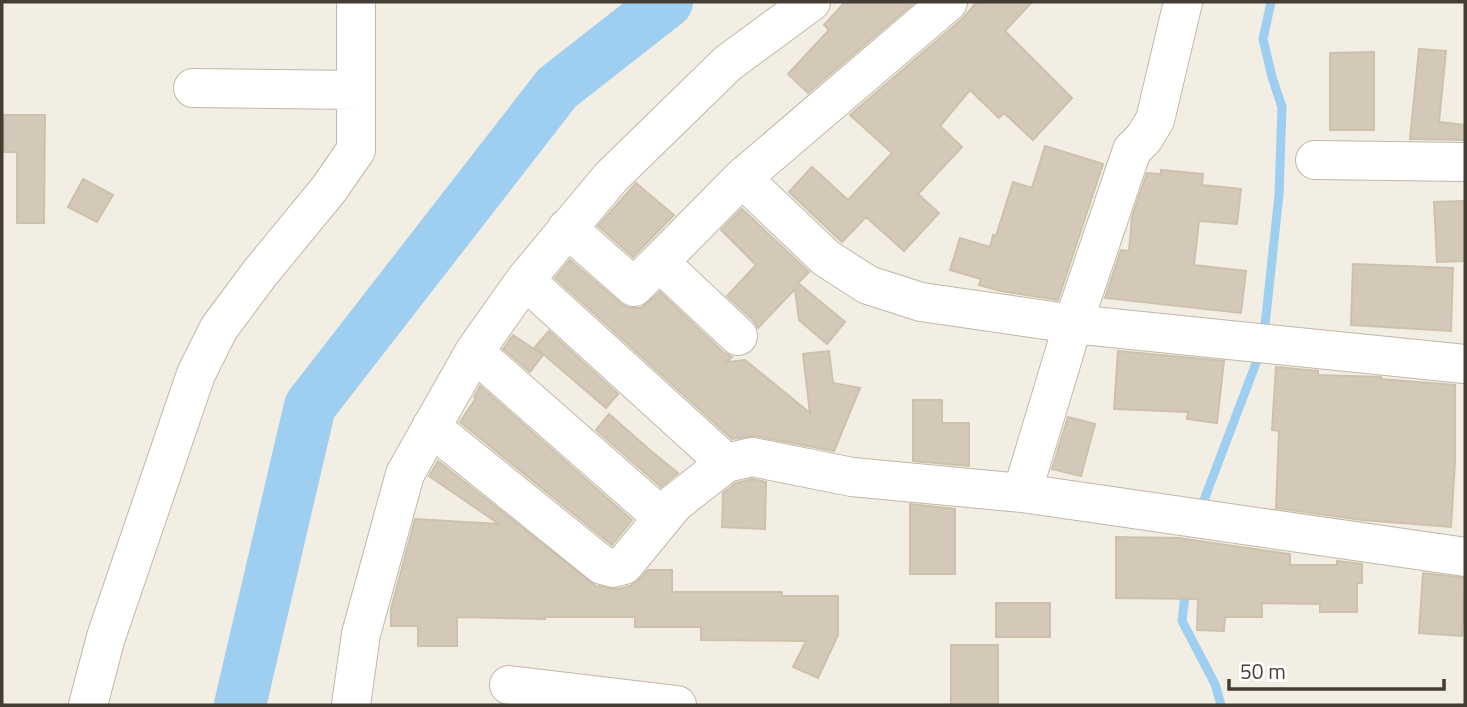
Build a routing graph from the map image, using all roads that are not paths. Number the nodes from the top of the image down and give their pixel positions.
1 (356, 2) edge
2 (811, 2) edge
3 (948, 2) edge
4 (1183, 2) edge
5 (193, 88) dead end
6 (356, 90) junction
7 (1315, 160) dead end
8 (1465, 162) edge
9 (742, 178) junction
10 (567, 228) junction
11 (659, 262) junction
12 (525, 280) junction
13 (1073, 324) junction
14 (738, 336) dead end
15 (474, 352) junction
16 (1465, 363) edge
17 (431, 427) junction
18 (726, 463) junction
19 (1022, 493) junction
20 (663, 518) junction
21 (1465, 556) edge
22 (509, 685) dead end
23 (88, 705) edge
24 (351, 705) edge
25 (677, 705) edge

1 - 6 street
2 - 10 street
3 - 9 street
4 - 13 street
5 - 6 street
6 - 23 street
7 - 8 street
9 - 11 street
9 - 13 street
10 - 11 street
10 - 12 street
11 - 14 street
12 - 15 street
12 - 18 street
13 - 16 street
13 - 19 street
15 - 17 street
15 - 20 street
17 - 20 street
17 - 24 street
18 - 19 street
18 - 20 street
19 - 21 street
22 - 25 street

